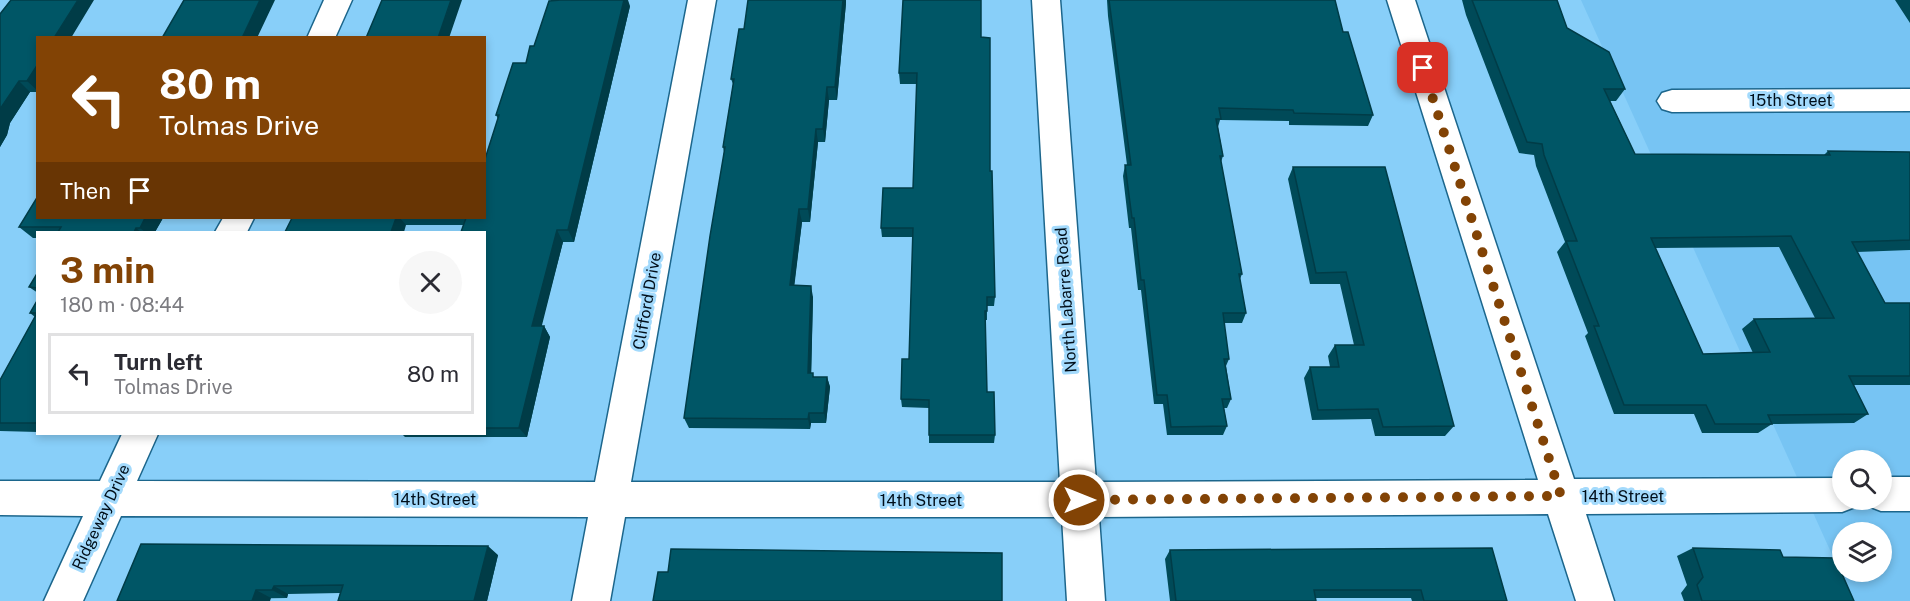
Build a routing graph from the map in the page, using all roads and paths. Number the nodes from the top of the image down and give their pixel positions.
1 (338, 0) edge
2 (702, 0) edge
3 (1046, 0) edge
4 (1401, 0) edge
5 (322, 36) edge
6 (1910, 100) edge
7 (1672, 101) dead end
8 (140, 435) edge
9 (1892, 494) edge
10 (1910, 494) edge
11 (1832, 495) edge
12 (1561, 496) junction
13 (0, 498) edge
14 (110, 498) junction
15 (611, 500) junction
16 (1079, 500) junction
17 (63, 601) edge
18 (591, 601) edge
19 (1086, 601) edge
20 (1595, 601) edge

1 - 5 street
2 - 15 street, Clifford Drive
3 - 16 street, North Labarre Road
4 - 12 street
6 - 7 street, 15th Street
8 - 14 street, Ridgeway Drive
9 - 10 street
11 - 12 street, 14th Street
12 - 16 street, 14th Street
12 - 20 street
13 - 14 street, 14th Street
14 - 15 street, 14th Street
14 - 17 street, Ridgeway Drive
15 - 16 street, 14th Street
15 - 18 street, Clifford Drive
16 - 19 street, North Labarre Road

